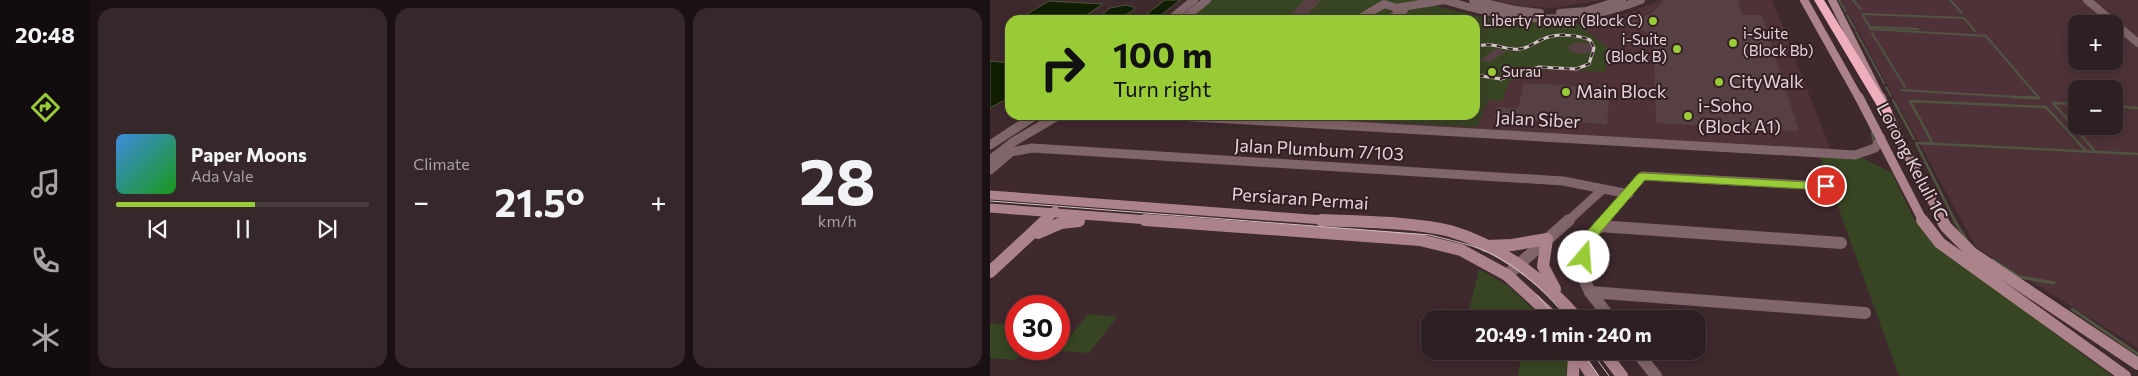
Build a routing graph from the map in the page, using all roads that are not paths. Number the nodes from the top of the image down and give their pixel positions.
1 (1194, 0) edge
2 (1207, 0) edge
3 (1444, 0) edge
4 (1473, 0) edge
5 (1622, 0) edge
6 (1641, 0) edge
7 (1803, 0) edge
8 (1819, 0) edge
9 (1832, 0) edge
10 (2087, 0) edge
11 (1384, 2) edge
12 (1396, 8) junction
13 (1175, 15) edge
14 (1188, 15) edge
15 (1364, 15) edge
16 (1396, 15) edge
17 (2138, 43) edge
18 (1886, 111) junction
19 (1026, 120) edge
20 (1027, 120) edge
21 (1050, 120) edge
22 (1247, 120) edge
23 (1022, 122) junction
24 (1882, 138) junction
25 (1013, 142) junction
26 (994, 143) edge
27 (1032, 148) junction
28 (990, 160) edge
29 (990, 170) edge
30 (1826, 186) dead end
31 (1601, 191) junction
32 (990, 195) edge
33 (1626, 197) junction
34 (1061, 205) junction
35 (1141, 206) junction
36 (990, 208) edge
37 (1029, 212) junction
38 (1052, 214) junction
39 (1102, 218) junction
40 (1599, 226) junction
41 (1547, 239) junction
42 (1022, 242) junction
43 (1841, 243) dead end
44 (1485, 246) junction
45 (1518, 264) junction
46 (990, 272) edge
47 (1507, 275) junction
48 (1590, 292) junction
49 (1563, 300) junction
50 (1544, 310) edge
51 (1571, 310) edge
52 (1604, 310) edge
53 (1865, 313) dead end
54 (1574, 360) edge
55 (1581, 360) edge
56 (1610, 360) edge
57 (1643, 360) edge
58 (2138, 364) edge
59 (1573, 376) edge
60 (1592, 376) edge
61 (1622, 376) edge
62 (1656, 376) edge
63 (2125, 376) edge

1 - 13 street
2 - 14 street
3 - 6 street
3 - 12 street
4 - 5 street
7 - 24 main road, Lorong Keluli 1C
8 - 18 highway
9 - 18 main road, Lorong Keluli 1C
10 - 17 street
11 - 12 street
11 - 15 street
12 - 16 street
18 - 58 main road, Lorong Keluli 1C
19 - 23 street
20 - 23 street
21 - 25 street
22 - 24 street, Jalan Siber
23 - 26 street
24 - 63 main road, Lorong Keluli 1C
25 - 26 street
25 - 27 street
25 - 28 street
27 - 29 street
27 - 31 street, Jalan Plumbum 7/103
30 - 33 street
31 - 33 street, Jalan Plumbum 7/103
31 - 41 street
32 - 34 main road
32 - 35 main road, Persiaran Permai
33 - 40 street
34 - 35 main road
34 - 38 main road
35 - 44 main road, Persiaran Permai
36 - 37 main road, Persiaran Permai
37 - 38 main road, Persiaran Permai
37 - 42 main road
38 - 39 main road, Persiaran Permai
38 - 42 main road
39 - 42 main road
39 - 47 main road, Persiaran Permai
40 - 43 street
40 - 48 street
41 - 44 main road
41 - 45 street
41 - 49 main road
42 - 46 main road
44 - 45 main road, Persiaran Permai
45 - 47 street
45 - 49 main road, Persiaran Permai
47 - 50 main road, Persiaran Permai
48 - 52 street
48 - 53 street
49 - 51 main road, Persiaran Permai
54 - 59 main road
55 - 60 main road
56 - 61 main road
57 - 62 street

